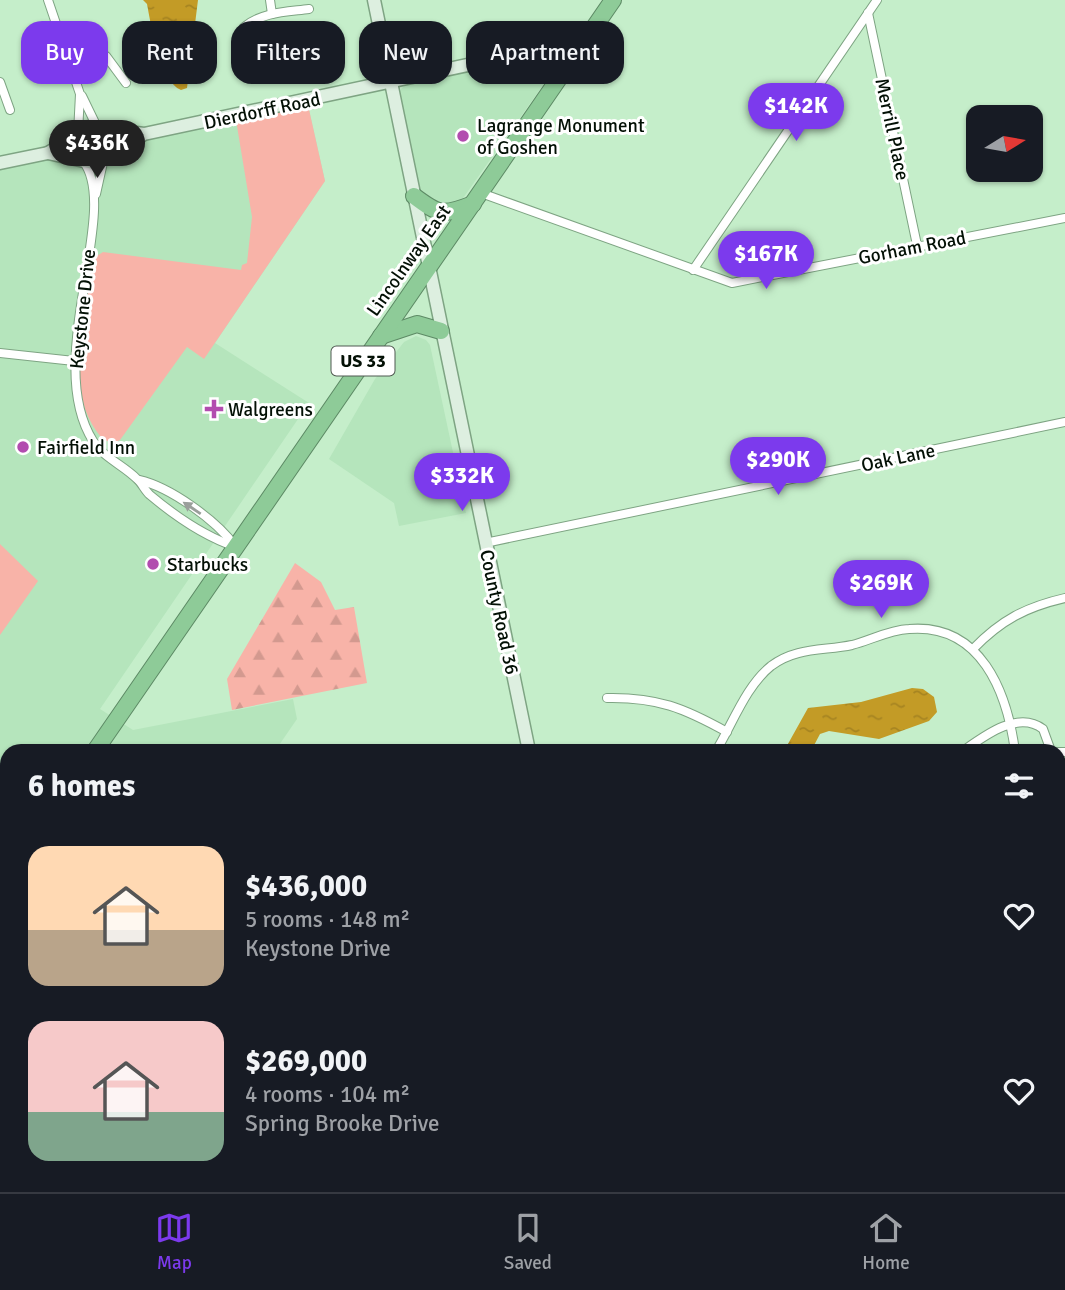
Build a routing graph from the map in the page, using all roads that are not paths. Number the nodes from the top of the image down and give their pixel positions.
1 (48, 0) edge
2 (270, 0) edge
3 (374, 0) edge
4 (613, 0) edge
5 (877, 0) edge
6 (309, 9) dead end
7 (868, 13) junction
8 (272, 14) junction
9 (259, 19) junction
10 (56, 21) edge
11 (378, 21) edge
12 (598, 21) edge
13 (108, 59) edge
14 (122, 79) edge
15 (0, 82) edge
16 (77, 84) edge
17 (382, 84) edge
18 (391, 84) edge
19 (555, 84) edge
20 (80, 94) junction
21 (10, 110) dead end
22 (99, 128) junction
23 (77, 134) junction
24 (144, 134) junction
25 (48, 153) junction
26 (106, 157) junction
27 (81, 160) junction
28 (0, 163) edge
29 (414, 196) junction
30 (95, 197) junction
31 (477, 199) junction
32 (1065, 218) edge
33 (917, 245) junction
34 (428, 267) junction
35 (693, 270) junction
36 (441, 331) junction
37 (381, 336) junction
38 (0, 352) edge
39 (74, 361) junction
40 (1065, 422) edge
41 (139, 480) junction
42 (485, 543) junction
43 (236, 547) junction
44 (1065, 598) edge
45 (973, 649) junction
46 (607, 698) dead end
47 (1010, 724) junction
48 (727, 732) junction
49 (100, 744) edge
50 (528, 744) edge
51 (720, 744) edge
52 (975, 744) edge
53 (1014, 744) edge
54 (1049, 744) edge

1 - 10 street
2 - 8 street
3 - 11 street, County Road 36
4 - 12 highway, Lincolnway East / US 33
5 - 7 street
6 - 8 street
7 - 33 street, Merrill Place
7 - 35 street
8 - 9 street
9 - 9 street
13 - 14 street
15 - 21 street
16 - 20 street
17 - 24 street, Dierdorff Road
18 - 29 street, County Road 36
19 - 31 highway, Lincolnway East / US 33
20 - 22 street
20 - 23 street
22 - 23 street, Dierdorff Road
22 - 24 street, Dierdorff Road
22 - 26 street
23 - 25 street, Dierdorff Road
23 - 27 street
24 - 26 street, Dierdorff Road
25 - 27 street, Dierdorff Road
25 - 28 street, Dierdorff Road
26 - 27 street, Dierdorff Road
26 - 30 street, Keystone Drive
27 - 30 street, Keystone Drive
29 - 31 highway
29 - 34 street, County Road 36
30 - 39 street, Keystone Drive
31 - 34 highway, Lincolnway East / US 33
31 - 35 street, Gorham Road
32 - 33 street, Gorham Road
33 - 35 street, Gorham Road
34 - 36 street, County Road 36
34 - 37 highway, Lincolnway East / US 33
36 - 37 highway
36 - 42 street, County Road 36
37 - 43 highway, Lincolnway East / US 33
38 - 39 street
39 - 41 street, Keystone Drive
40 - 42 street, Oak Lane
41 - 43 street, Keystone Drive
43 -> 41 street, Keystone Drive
42 - 50 street, County Road 36
43 - 49 highway, Lincolnway East / US 33
44 - 45 street
45 - 47 street
45 - 48 street
46 - 48 street
47 - 52 street
47 - 53 street
47 - 54 street
48 - 51 street

